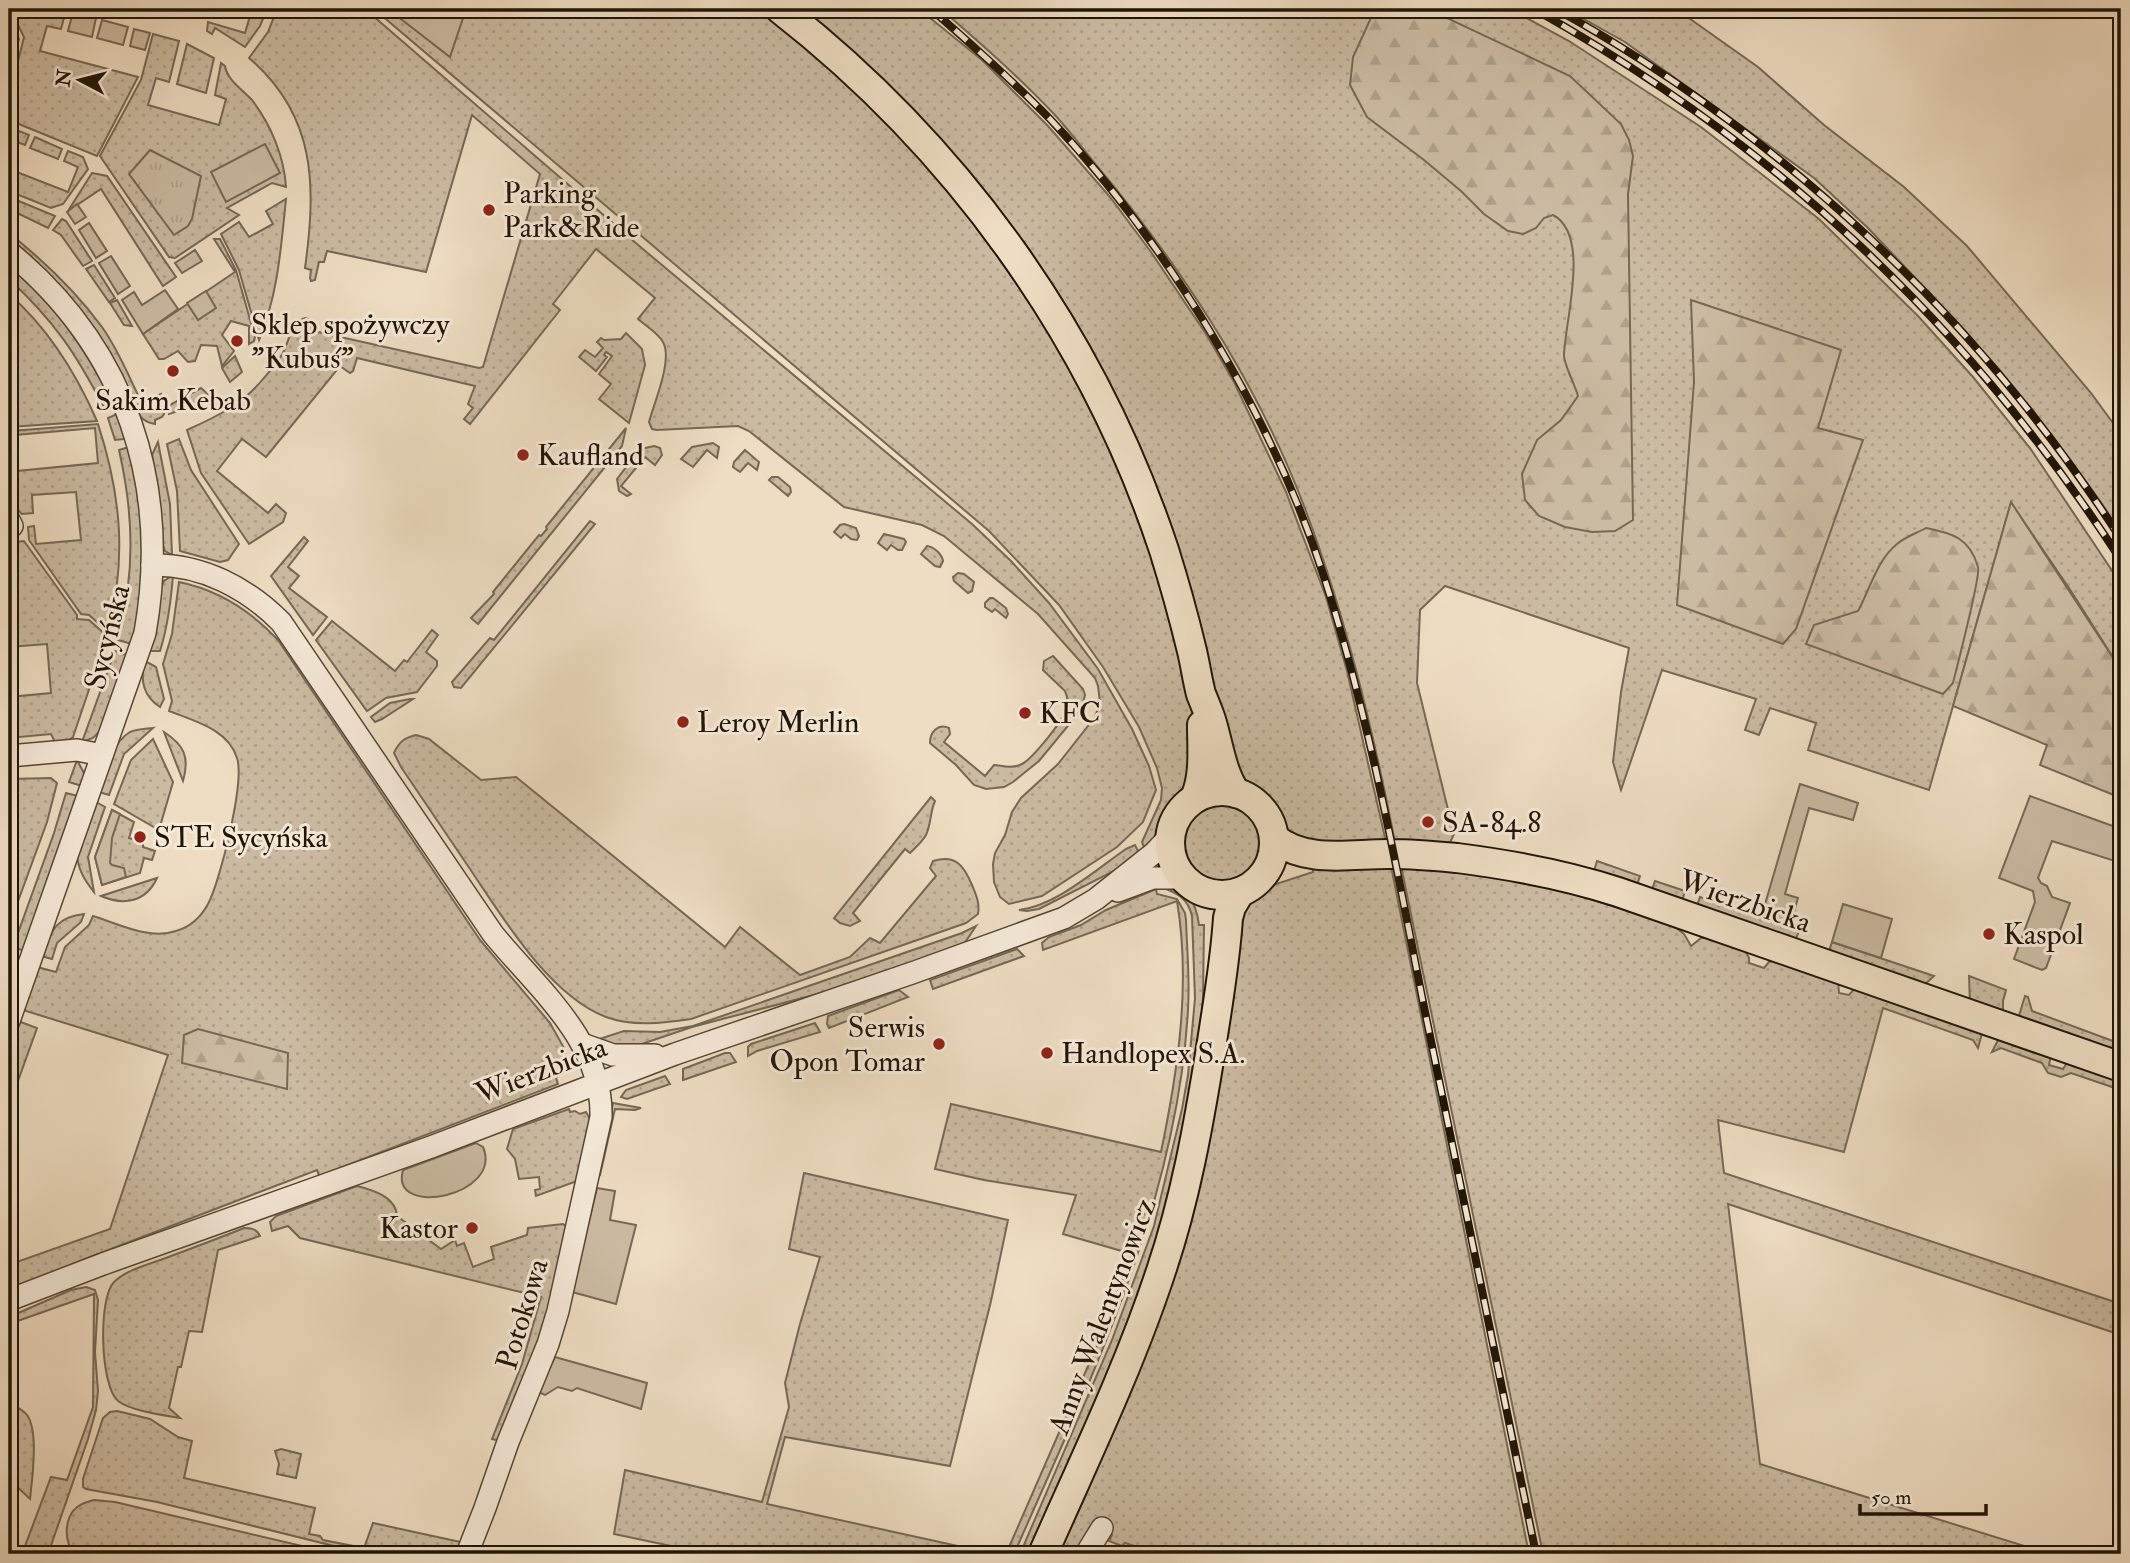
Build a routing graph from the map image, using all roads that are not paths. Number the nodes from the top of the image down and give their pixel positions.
1 (780, 9) edge
2 (9, 252) edge
3 (152, 565) junction
4 (1201, 694) junction
5 (102, 755) junction
6 (9, 756) edge
7 (1236, 793) junction
8 (1195, 799) junction
9 (1170, 836) junction
10 (1274, 838) junction
11 (1335, 856) junction
12 (1264, 874) junction
13 (1191, 884) junction
14 (1240, 892) junction
15 (1096, 899) junction
16 (10, 1014) edge
17 (582, 1044) junction
18 (675, 1054) junction
19 (1210, 1054) junction
20 (2121, 1067) edge
21 (598, 1083) junction
22 (9, 1300) edge
23 (1101, 1528) dead end
24 (467, 1554) edge
25 (1043, 1554) edge
26 (1086, 1554) edge

1 - 4 main road
2 - 3 street, Sycyńska
3 - 5 street, Sycyńska
3 - 17 street, Potokowa
4 - 7 main road
4 - 8 main road
5 - 6 street
5 - 16 street, Sycyńska
7 - 8 main road
7 - 10 main road
8 - 9 main road
9 - 13 main road
9 - 15 street, Wierzbicka
10 - 11 main road, Wierzbicka
10 - 12 main road
11 - 12 main road, Wierzbicka
11 - 20 main road, Wierzbicka
12 - 14 main road
13 - 14 main road
13 - 15 street, Wierzbicka
13 - 19 main road, Anny Walentynowicz
14 - 19 main road, Anny Walentynowicz
15 - 18 street, Wierzbicka
17 - 18 street
17 - 21 street, Potokowa
18 - 21 street, Wierzbicka
19 - 25 main road, Anny Walentynowicz
21 - 22 street, Wierzbicka
21 - 24 street, Potokowa
23 - 26 street

